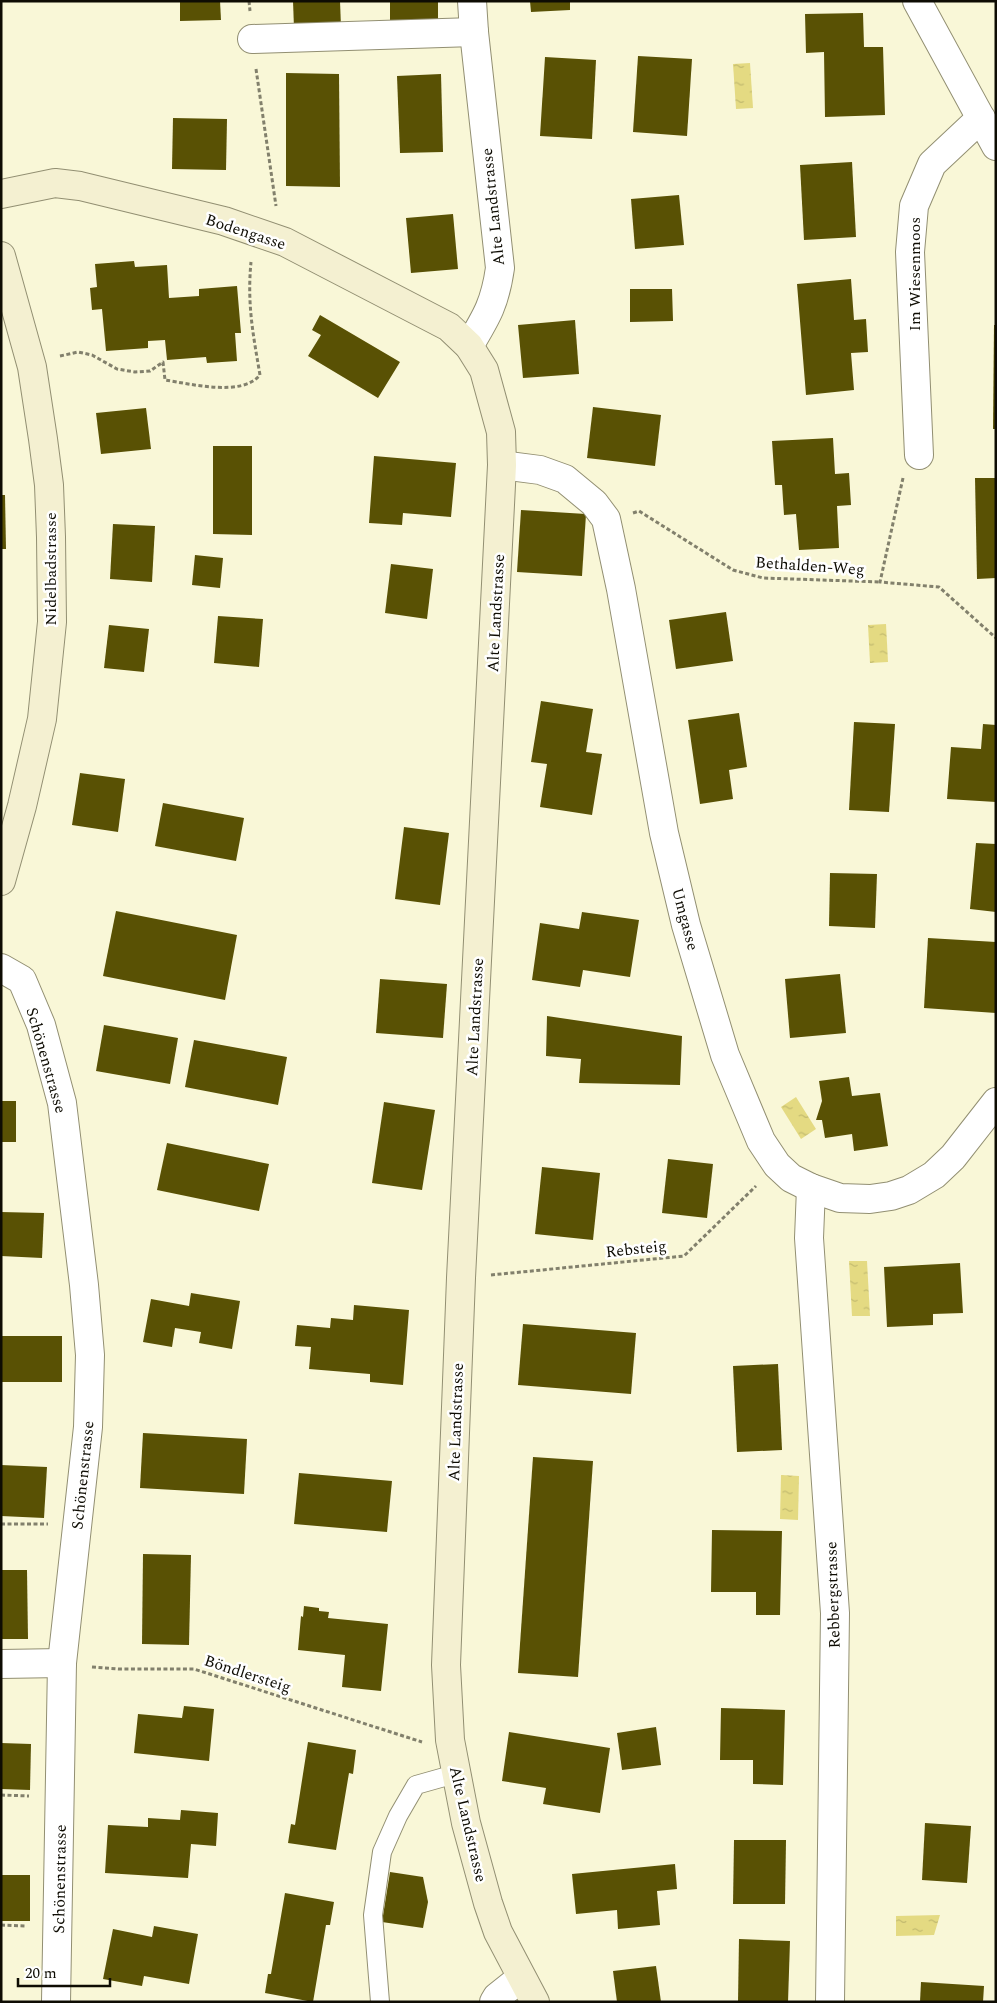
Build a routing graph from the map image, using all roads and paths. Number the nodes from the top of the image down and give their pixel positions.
1 (249, 1) edge
2 (472, 1) edge
3 (917, 1) edge
4 (474, 32) junction
5 (252, 39) junction
6 (981, 118) junction
7 (996, 146) edge
8 (1, 194) edge
9 (276, 208) dead end
10 (252, 253) dead end
11 (1, 256) edge
12 (469, 346) junction
13 (59, 356) dead end
14 (919, 455) joint
15 (502, 465) junction
16 (606, 519) junction
17 (880, 582) junction
18 (996, 638) edge
19 (1, 881) edge
20 (1, 968) edge
21 (996, 1102) edge
22 (777, 1165) junction
23 (811, 1188) junction
24 (461, 1278) junction
25 (1, 1524) edge
26 (78, 1524) junction
27 (62, 1663) junction
28 (1, 1664) edge
29 (420, 1742) dead end
30 (455, 1774) junction
31 (521, 1978) junction
32 (56, 2002) edge
33 (380, 2002) edge
34 (494, 2002) edge
35 (535, 2002) edge
36 (830, 2002) edge

1 - 5 path
2 - 4 street, Alte Landstrasse
3 - 6 street
4 - 5 street
4 - 12 street, Alte Landstrasse
5 - 9 path
6 - 7 street
6 - 14 street, Im Wiesenmoos
8 - 12 street, Bodengasse
10 - 13 path
11 - 19 street, Nidelbadstrasse
12 - 15 street, Alte Landstrasse
14 - 17 path
15 - 16 street, Umgasse
15 - 24 street, Alte Landstrasse
16 - 17 path, Bethalden-Weg
16 - 22 street, Umgasse
17 - 18 path, Bethalden-Weg
20 - 26 street, Schönenstrasse
21 - 23 street, Umgasse
22 - 23 street, Umgasse
22 - 24 path, Rebsteig
23 - 36 street, Rebbergstrasse
24 - 30 street, Alte Landstrasse
25 - 26 path
26 - 27 street, Schönenstrasse
27 - 28 street
27 - 29 path, Böndlersteig
27 - 32 street, Schönenstrasse
30 - 31 street, Alte Landstrasse
30 - 33 lane
31 - 34 street
31 - 35 street, Alte Landstrasse

